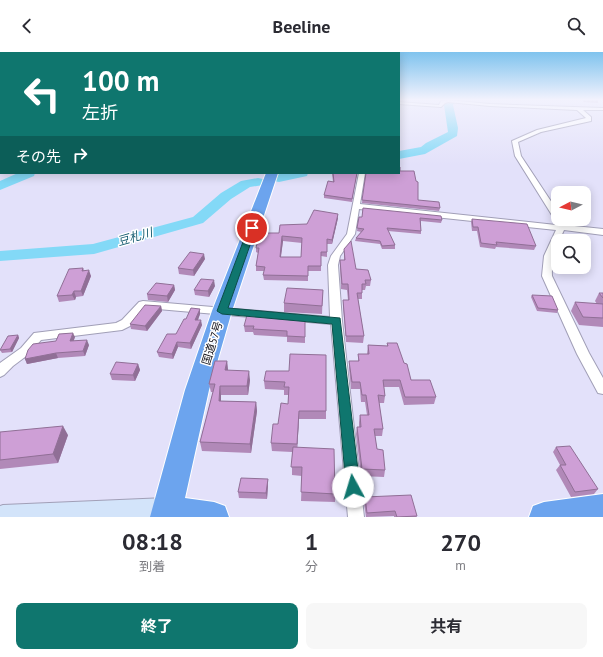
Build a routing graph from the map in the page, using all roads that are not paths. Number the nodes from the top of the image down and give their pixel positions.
1 (586, 121) edge
2 (272, 174) edge
3 (362, 174) edge
4 (356, 206) junction
5 (551, 208) edge
6 (551, 220) edge
7 (557, 226) edge
8 (579, 226) edge
9 (603, 232) edge
10 (222, 311) junction
11 (336, 321) junction
12 (0, 372) edge
13 (603, 389) edge
14 (603, 509) edge
15 (165, 514) edge
16 (3, 517) edge
17 (214, 517) edge
18 (356, 517) edge
19 (544, 517) edge

1 - 5 street
2 - 10 highway, 国道57号
3 - 4 street
4 - 6 street
4 - 11 street
7 - 13 street
8 - 9 street
10 - 11 street
10 - 12 street
10 - 15 highway, 国道57号
11 - 18 street
14 - 19 highway
15 - 16 main road
15 - 17 highway

